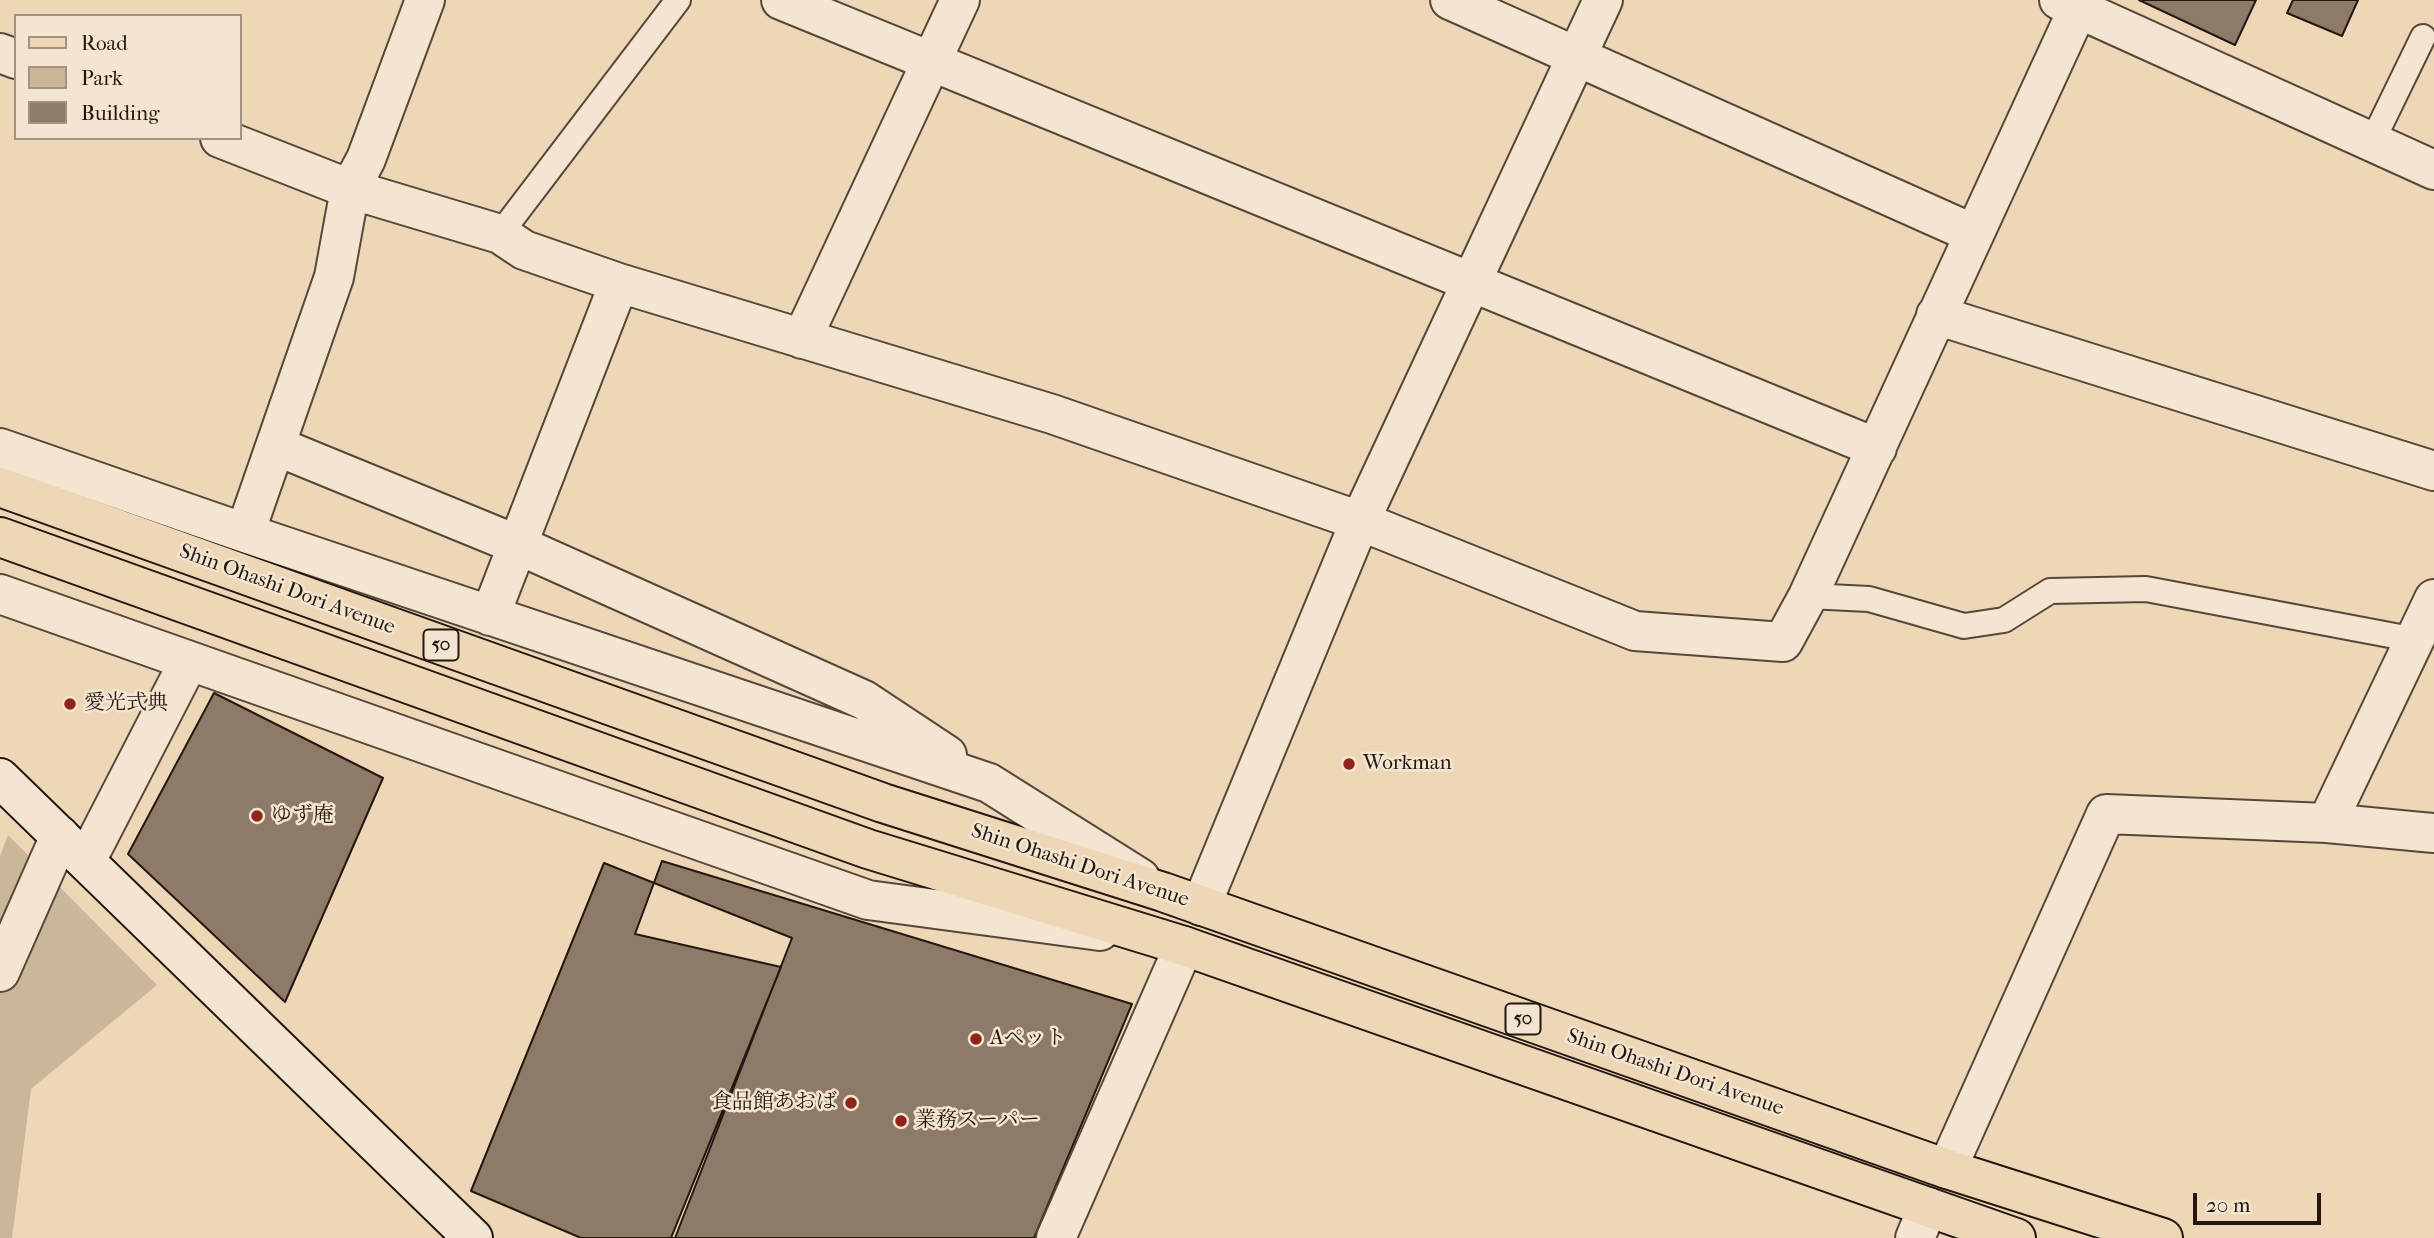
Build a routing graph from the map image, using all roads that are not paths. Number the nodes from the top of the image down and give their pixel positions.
1 (425, 0) edge
2 (678, 0) edge
3 (780, 0) edge
4 (960, 0) edge
5 (1450, 0) edge
6 (1603, 0) edge
7 (2073, 3) edge
8 (2423, 37) dead end
9 (1577, 57) junction
10 (931, 62) junction
11 (225, 140) edge
12 (2372, 142) junction
13 (2434, 170) edge
14 (350, 189) junction
15 (500, 234) junction
16 (1974, 234) junction
17 (619, 283) junction
18 (1472, 283) junction
19 (1936, 315) junction
20 (802, 339) junction
21 (276, 446) junction
22 (0, 448) edge
23 (1877, 448) junction
24 (2434, 471) edge
25 (0, 487) edge
26 (1360, 521) junction
27 (245, 533) junction
28 (0, 537) edge
29 (518, 545) junction
30 (0, 594) edge
31 (1808, 596) junction
32 (2434, 599) edge
33 (490, 616) junction
34 (2416, 640) junction
35 (189, 661) junction
36 (0, 778) edge
37 (989, 783) junction
38 (2327, 823) junction
39 (2434, 833) edge
40 (73, 848) junction
41 (1163, 892) junction
42 (1201, 906) junction
43 (1169, 942) junction
44 (0, 972) edge
45 (1947, 1169) junction
46 (1922, 1222) edge
47 (473, 1238) edge
48 (1056, 1238) edge
49 (2017, 1238) edge
50 (2163, 1238) edge

1 - 14 street
2 - 15 lane
3 - 10 street
4 - 10 street
5 - 9 street
6 - 9 street
7 - 12 street
7 - 16 street
8 - 12 lane
9 - 16 street
9 - 18 street
10 - 18 street
10 - 20 street
11 - 14 street
12 - 13 street
14 - 15 street
14 - 21 street
15 - 17 street
16 - 19 street
17 - 20 street
17 - 29 street
18 - 23 street
18 - 26 street
19 - 23 street
19 - 24 street
20 - 26 street
21 - 27 street
21 - 29 street
22 - 27 street
23 - 31 street
25 - 41 main road, Shin Ohashi Dori Avenue / 50
26 - 31 street
26 - 42 street
27 - 33 street
28 - 43 main road, Shin Ohashi Dori Avenue / 50
29 - 33 street
29 - 37 street
30 - 35 street
31 - 34 lane
32 - 34 street
33 - 37 street
34 - 38 street
35 - 40 street
35 - 43 street
36 - 40 street
37 - 41 street
38 - 39 street
38 - 45 street
40 - 44 street
40 - 47 street
41 - 42 main road, Shin Ohashi Dori Avenue / 50
42 - 45 main road, Shin Ohashi Dori Avenue / 50
43 - 46 main road, Shin Ohashi Dori Avenue / 50
43 - 48 street
45 - 50 main road, Shin Ohashi Dori Avenue / 50
46 - 49 main road, Shin Ohashi Dori Avenue / 50

